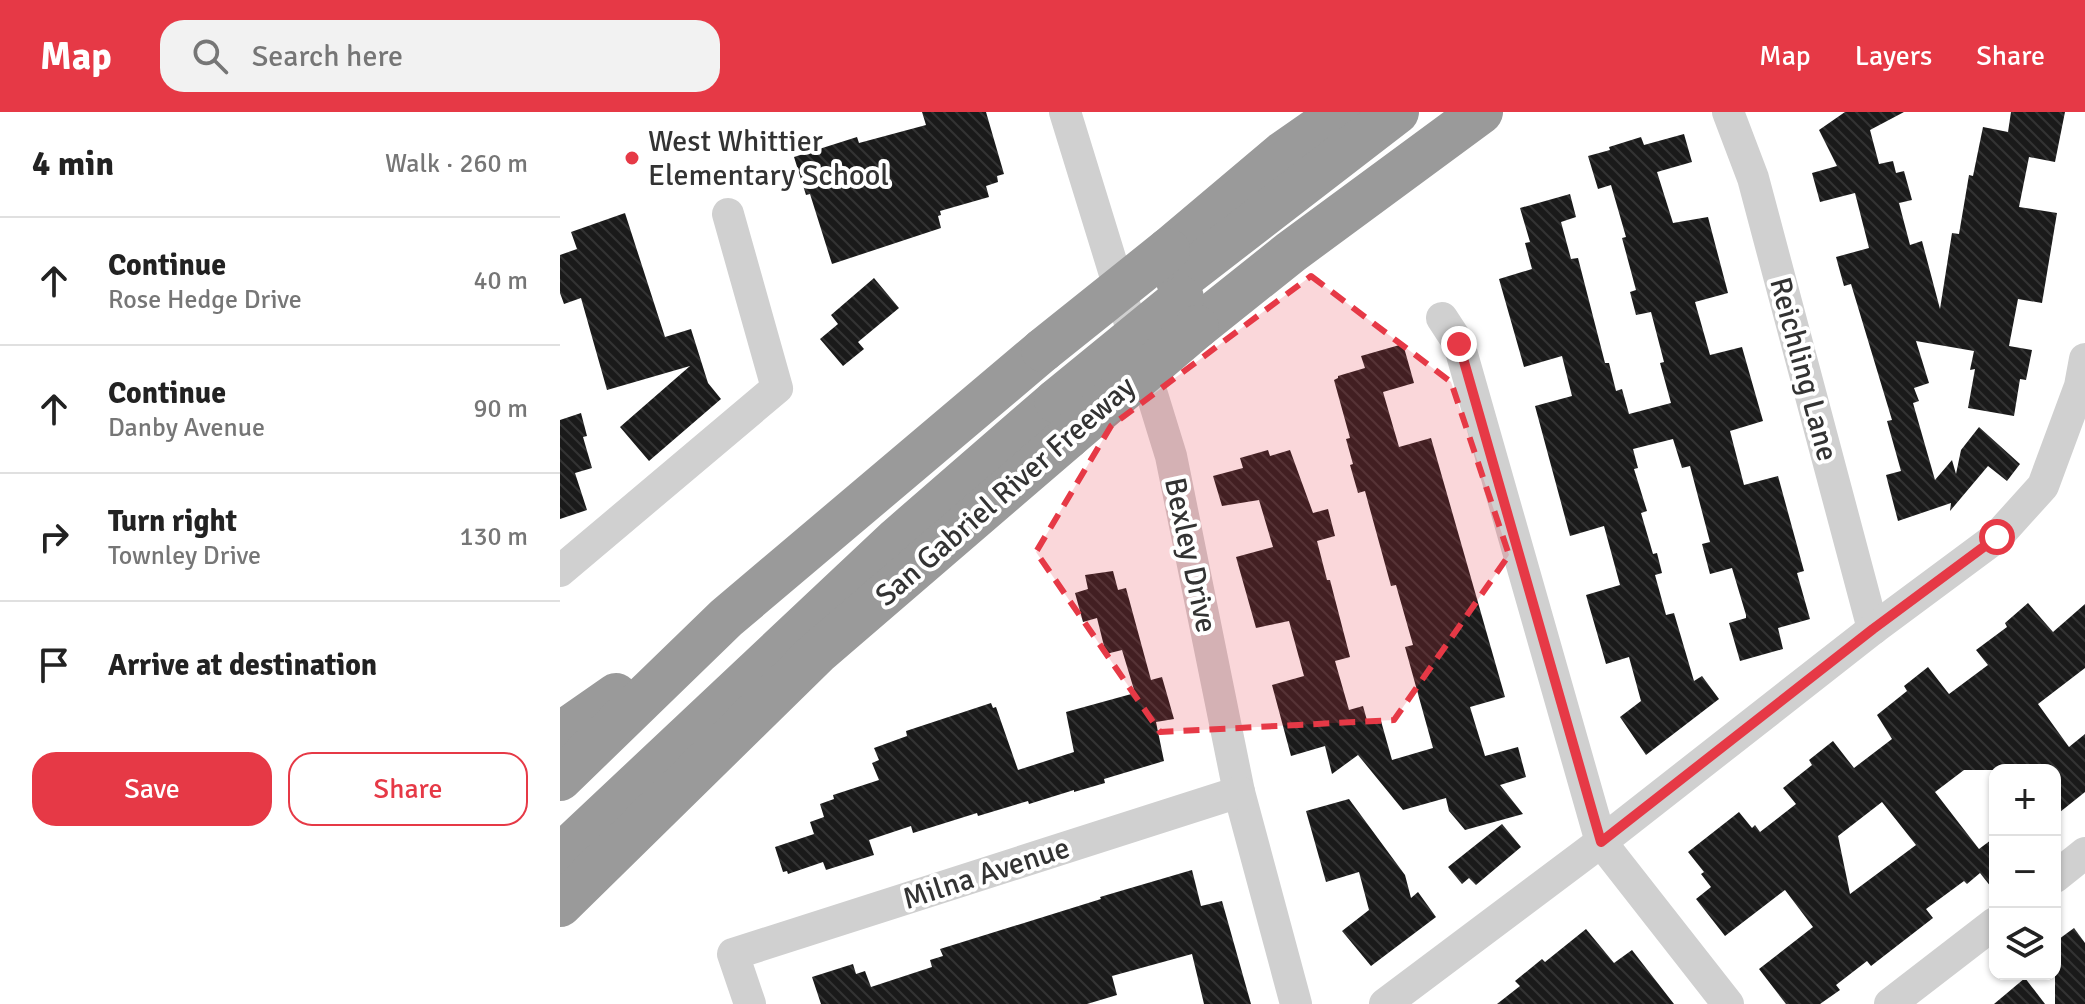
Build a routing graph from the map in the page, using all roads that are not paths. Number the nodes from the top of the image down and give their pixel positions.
1 (1065, 112) edge
2 (1342, 112) edge
3 (1397, 112) edge
4 (1481, 112) edge
5 (1728, 112) edge
6 (728, 214) dead end
7 (1181, 289) junction
8 (1442, 318) dead end
9 (2085, 359) edge
10 (1055, 392) junction
11 (560, 571) edge
12 (726, 618) junction
13 (1873, 629) junction
14 (560, 734) edge
15 (560, 779) edge
16 (1239, 792) junction
17 (560, 828) edge
18 (1601, 842) junction
19 (2085, 853) edge
20 (560, 856) edge
21 (2061, 872) edge
22 (560, 905) edge
23 (1989, 928) edge
24 (750, 1004) edge
25 (1296, 1004) edge
26 (1385, 1004) edge
27 (1728, 1004) edge
28 (1890, 1004) edge

1 - 16 street, Bexley Drive
2 - 7 highway, San Gabriel River Freeway
3 - 7 highway
4 - 7 highway, San Gabriel River Freeway
5 - 13 street, Reichling Lane
6 - 11 street
7 - 10 highway, San Gabriel River Freeway, bridge
7 - 10 highway, San Gabriel River Freeway, bridge
8 - 18 street
9 - 13 street
10 - 12 highway, San Gabriel River Freeway
10 - 17 highway
10 - 20 highway
10 - 22 highway, San Gabriel River Freeway
12 - 14 highway
12 - 15 highway, San Gabriel River Freeway
13 - 18 street
16 - 24 street, Milna Avenue
16 - 25 street, Bexley Drive
18 - 26 street
18 - 27 street
19 - 21 street
23 - 28 street

